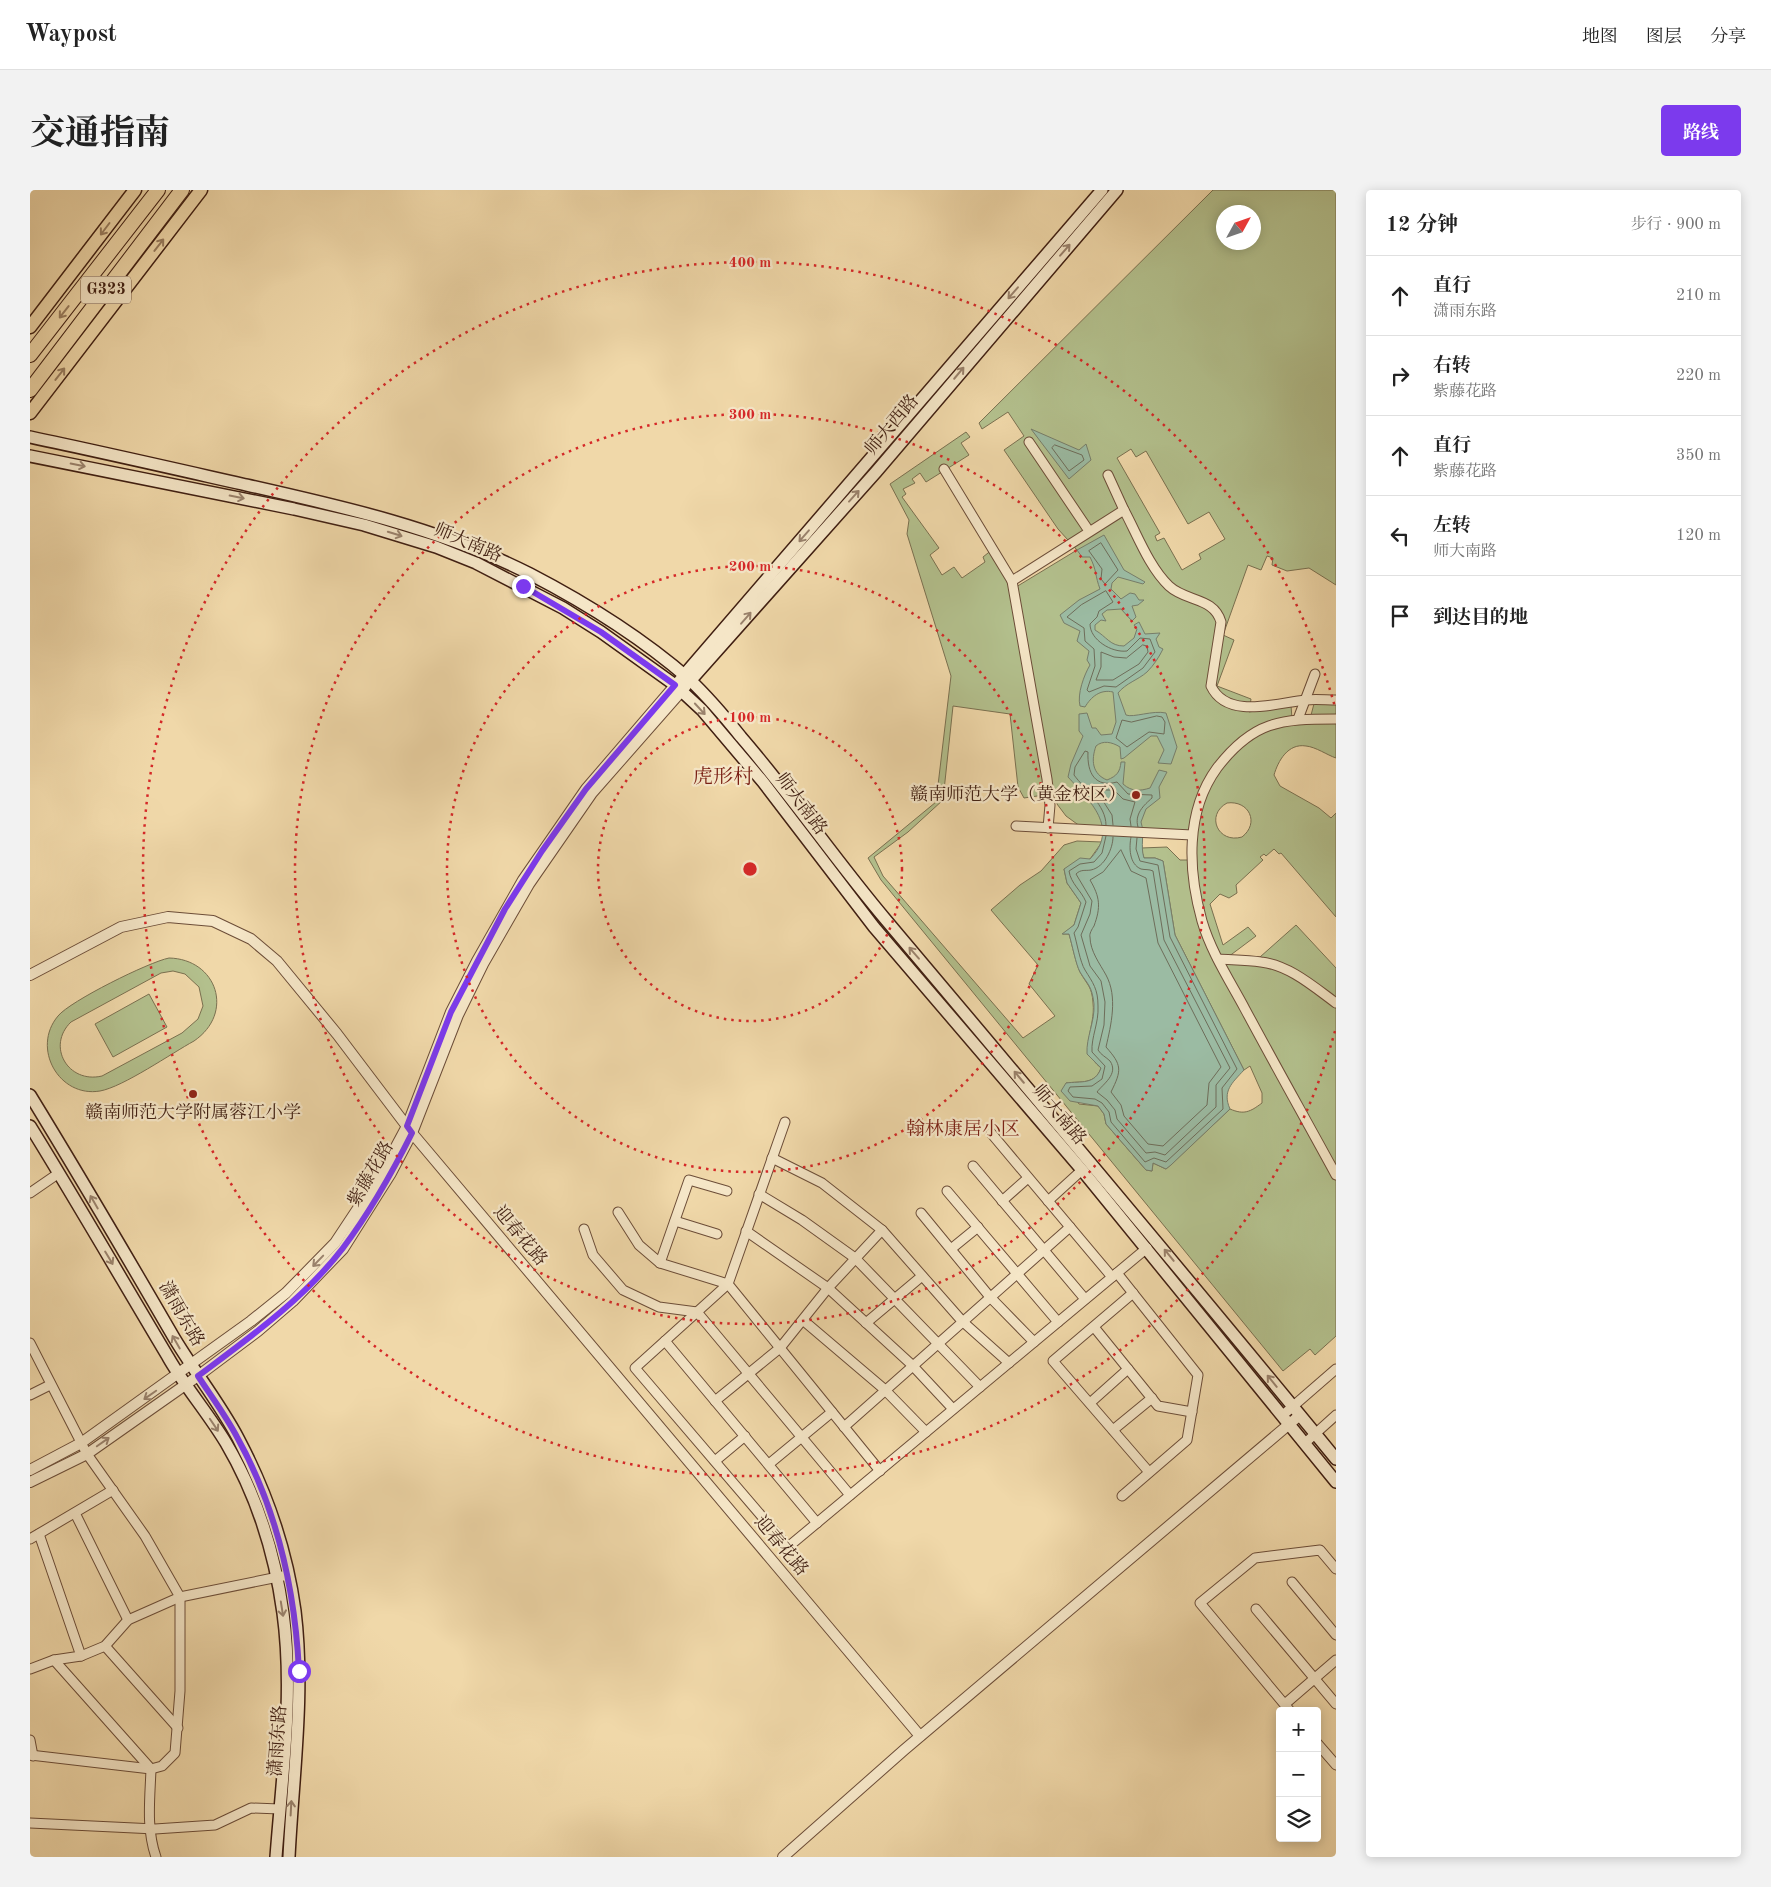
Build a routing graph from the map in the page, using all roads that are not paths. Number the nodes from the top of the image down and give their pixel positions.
1 (135, 190) edge
2 (158, 190) edge
3 (182, 190) edge
4 (201, 190) edge
5 (1102, 190) edge
6 (1117, 190) edge
7 (30, 327) edge
8 (30, 355) edge
9 (30, 390) edge
10 (30, 413) edge
11 (30, 437) edge
12 (1029, 442) dead end
13 (30, 456) edge
14 (944, 469) dead end
15 (1108, 475) dead end
16 (1124, 510) junction
17 (1089, 532) junction
18 (1012, 581) junction
19 (1315, 674) dead end
20 (687, 678) junction
21 (679, 688) junction
22 (1305, 700) junction
23 (1336, 700) edge
24 (1298, 719) junction
25 (1336, 719) edge
26 (1016, 826) dead end
27 (1048, 828) junction
28 (1192, 835) junction
29 (1218, 959) junction
30 (30, 975) edge
31 (1336, 1003) edge
32 (30, 1095) edge
33 (785, 1122) dead end
34 (30, 1126) edge
35 (410, 1130) junction
36 (991, 1133) dead end
37 (772, 1158) junction
38 (973, 1166) dead end
39 (1082, 1170) junction
40 (59, 1173) junction
41 (1336, 1176) edge
42 (1028, 1178) junction
43 (947, 1190) dead end
44 (727, 1191) dead end
45 (30, 1192) edge
46 (760, 1194) junction
47 (1002, 1201) junction
48 (1048, 1201) junction
49 (618, 1212) dead end
50 (921, 1212) dead end
51 (675, 1221) junction
52 (978, 1227) junction
53 (1070, 1227) junction
54 (584, 1229) dead end
55 (882, 1230) junction
56 (746, 1231) junction
57 (717, 1234) dead end
58 (1147, 1248) junction
59 (951, 1249) junction
60 (1044, 1250) junction
61 (855, 1258) junction
62 (660, 1262) junction
63 (1017, 1274) junction
64 (1114, 1275) junction
65 (922, 1276) junction
66 (728, 1284) junction
67 (828, 1288) junction
68 (1133, 1293) junction
69 (990, 1297) junction
70 (895, 1299) junction
71 (1085, 1299) junction
72 (697, 1312) junction
73 (804, 1320) junction
74 (962, 1321) junction
75 (1058, 1322) junction
76 (866, 1323) junction
77 (1094, 1327) junction
78 (665, 1341) junction
79 (1034, 1342) junction
80 (30, 1343) edge
81 (938, 1343) junction
82 (780, 1348) junction
83 (1009, 1363) junction
84 (912, 1365) junction
85 (191, 1366) junction
86 (1128, 1369) junction
87 (1336, 1369) edge
88 (749, 1374) junction
89 (178, 1375) junction
90 (198, 1376) junction
91 (50, 1385) junction
92 (186, 1385) junction
93 (980, 1387) junction
94 (884, 1389) junction
95 (30, 1395) edge
96 (1152, 1398) junction
97 (715, 1401) junction
98 (1090, 1403) junction
99 (953, 1409) junction
100 (1296, 1411) junction
101 (832, 1412) junction
102 (1192, 1412) junction
103 (1336, 1415) edge
104 (1286, 1419) junction
105 (844, 1427) junction
106 (1113, 1430) junction
107 (926, 1432) junction
108 (1315, 1434) junction
109 (745, 1436) junction
110 (801, 1437) junction
111 (81, 1443) junction
112 (1305, 1443) junction
113 (87, 1454) junction
114 (1336, 1459) edge
115 (715, 1461) junction
116 (769, 1464) junction
117 (30, 1470) edge
118 (880, 1471) junction
119 (1149, 1472) junction
120 (30, 1482) edge
121 (1336, 1482) edge
122 (112, 1490) junction
123 (850, 1495) junction
124 (1122, 1496) dead end
125 (75, 1513) junction
126 (818, 1523) junction
127 (39, 1534) junction
128 (30, 1538) edge
129 (1336, 1569) edge
130 (282, 1576) junction
131 (1292, 1582) dead end
132 (180, 1597) junction
133 (1256, 1609) dead end
134 (128, 1620) junction
135 (1336, 1635) edge
136 (105, 1646) junction
137 (81, 1656) junction
138 (54, 1660) junction
139 (1336, 1660) edge
140 (30, 1669) edge
141 (1314, 1678) junction
142 (1336, 1704) edge
143 (1287, 1707) edge
144 (1289, 1707) edge
145 (178, 1728) junction
146 (920, 1736) junction
147 (30, 1740) edge
148 (1321, 1748) edge
149 (31, 1756) edge
150 (1336, 1765) edge
151 (151, 1769) junction
152 (280, 1809) junction
153 (30, 1824) edge
154 (150, 1828) junction
155 (156, 1857) edge
156 (276, 1857) edge
157 (290, 1857) edge
158 (783, 1857) edge

1 -> 7 main road
2 -> 8 highway, G323
3 - 9 highway, G323
10 -> 4 main road
5 -> 20 main road, 师大西路
20 -> 6 main road, 师大西路
11 - 20 main road, 师大南路
12 - 17 street
13 -> 21 main road, 师大南路
14 - 18 street
15 - 16 street
16 - 17 street
16 - 22 street
17 - 18 street
18 - 27 street
19 - 22 street
20 - 21 street, 紫藤花路
100 -> 20 main road, 师大南路
21 - 35 street, 紫藤花路
21 -> 39 main road, 师大南路
22 - 23 street
22 - 24 street
24 - 25 street
24 - 28 street
26 - 27 street
27 - 28 street
28 - 29 street
29 - 31 street
29 - 41 street
30 - 35 street, 迎春花路
85 -> 32 main road, 潇雨东路
33 - 37 street
34 - 40 main road, 潇雨东路
35 -> 85 street, 紫藤花路
35 - 90 street, 紫藤花路
35 - 146 street, 迎春花路
36 - 42 street
37 - 46 street
37 - 55 street
38 - 47 street
39 - 48 street
39 - 58 main road, 师大南路
40 - 45 street
40 -> 89 main road, 潇雨东路
42 - 47 street
42 - 48 street
43 - 52 street
44 - 51 street
46 - 56 street
46 - 61 street
47 - 60 street
48 - 53 street
49 - 62 street
50 - 59 street
51 - 57 street
51 - 62 street
52 - 59 street
52 - 63 street
53 - 60 street
53 - 64 street
54 - 72 street
55 - 61 street
55 - 65 street
56 - 66 street
56 - 67 street
58 - 64 street
58 - 104 main road, 师大南路
59 - 69 street
60 - 63 street
60 - 71 street
61 - 67 street
61 - 70 street
62 - 66 street
63 - 69 street
63 - 75 street
64 - 68 street
64 - 71 street
65 - 70 street
65 - 74 street
66 - 72 street
66 - 82 street
67 - 73 street
67 - 76 street
68 - 77 street
68 - 102 street
69 - 74 street
69 - 79 street
70 - 76 street
70 - 81 street
71 - 75 street
72 - 78 street
72 - 88 street
73 - 82 street
73 - 94 street
74 - 81 street
74 - 83 street
75 - 79 street
76 - 84 street
77 - 86 street
77 - 98 street
78 - 97 street
78 - 115 street
79 - 83 street
80 - 91 street
81 - 84 street
81 - 93 street
82 - 88 street
82 - 101 street
83 - 93 street
84 - 94 street
84 - 99 street
85 - 89 street, 紫藤花路
85 - 90 main road, 潇雨东路
86 - 96 street
86 - 98 street
87 - 100 street
88 - 97 street
88 - 110 street
89 - 92 main road, 潇雨东路
89 -> 111 street, 紫藤花路
90 - 92 street, 紫藤花路
90 - 130 main road, 潇雨东路
91 - 95 street
91 - 111 street
113 -> 92 street, 紫藤花路
92 -> 130 main road, 潇雨东路
93 - 99 street
94 - 105 street
94 - 107 street
96 - 102 street
96 - 106 street
97 - 109 street
98 - 106 street
99 - 107 street
100 - 104 street
100 - 108 main road, 师大南路
101 - 105 street
101 - 110 street
102 - 119 street
103 - 108 street
104 - 112 main road, 师大南路
104 - 146 street
105 - 118 street
106 - 119 street
107 - 118 street
108 - 112 street
108 - 114 main road, 师大南路
109 - 115 street
109 - 116 street
110 - 116 street
110 - 123 street
111 - 113 street
111 - 117 street, 紫藤花路
112 - 121 main road, 师大南路
113 - 120 street, 紫藤花路
113 - 122 street
115 - 126 street
116 - 126 street
118 - 123 street
119 - 124 street
122 - 125 street
122 - 132 street
123 - 126 street
125 - 127 street
125 - 134 street
127 - 128 street
127 - 137 street
129 - 143 street
130 - 132 street
130 -> 152 main road, 潇雨东路
157 -> 130 main road, 潇雨东路
131 - 135 street
132 - 134 street
132 - 145 street
133 - 141 street
134 - 136 street
136 - 137 street
136 - 145 street
137 - 138 street
138 - 140 street
138 - 151 street
139 - 141 street
141 - 142 street
141 - 144 street
145 - 151 street
146 - 158 street
147 - 149 street
148 - 150 street
149 - 151 street
151 - 154 street
152 - 154 street
152 - 156 main road, 潇雨东路
153 - 154 street
154 - 155 street

